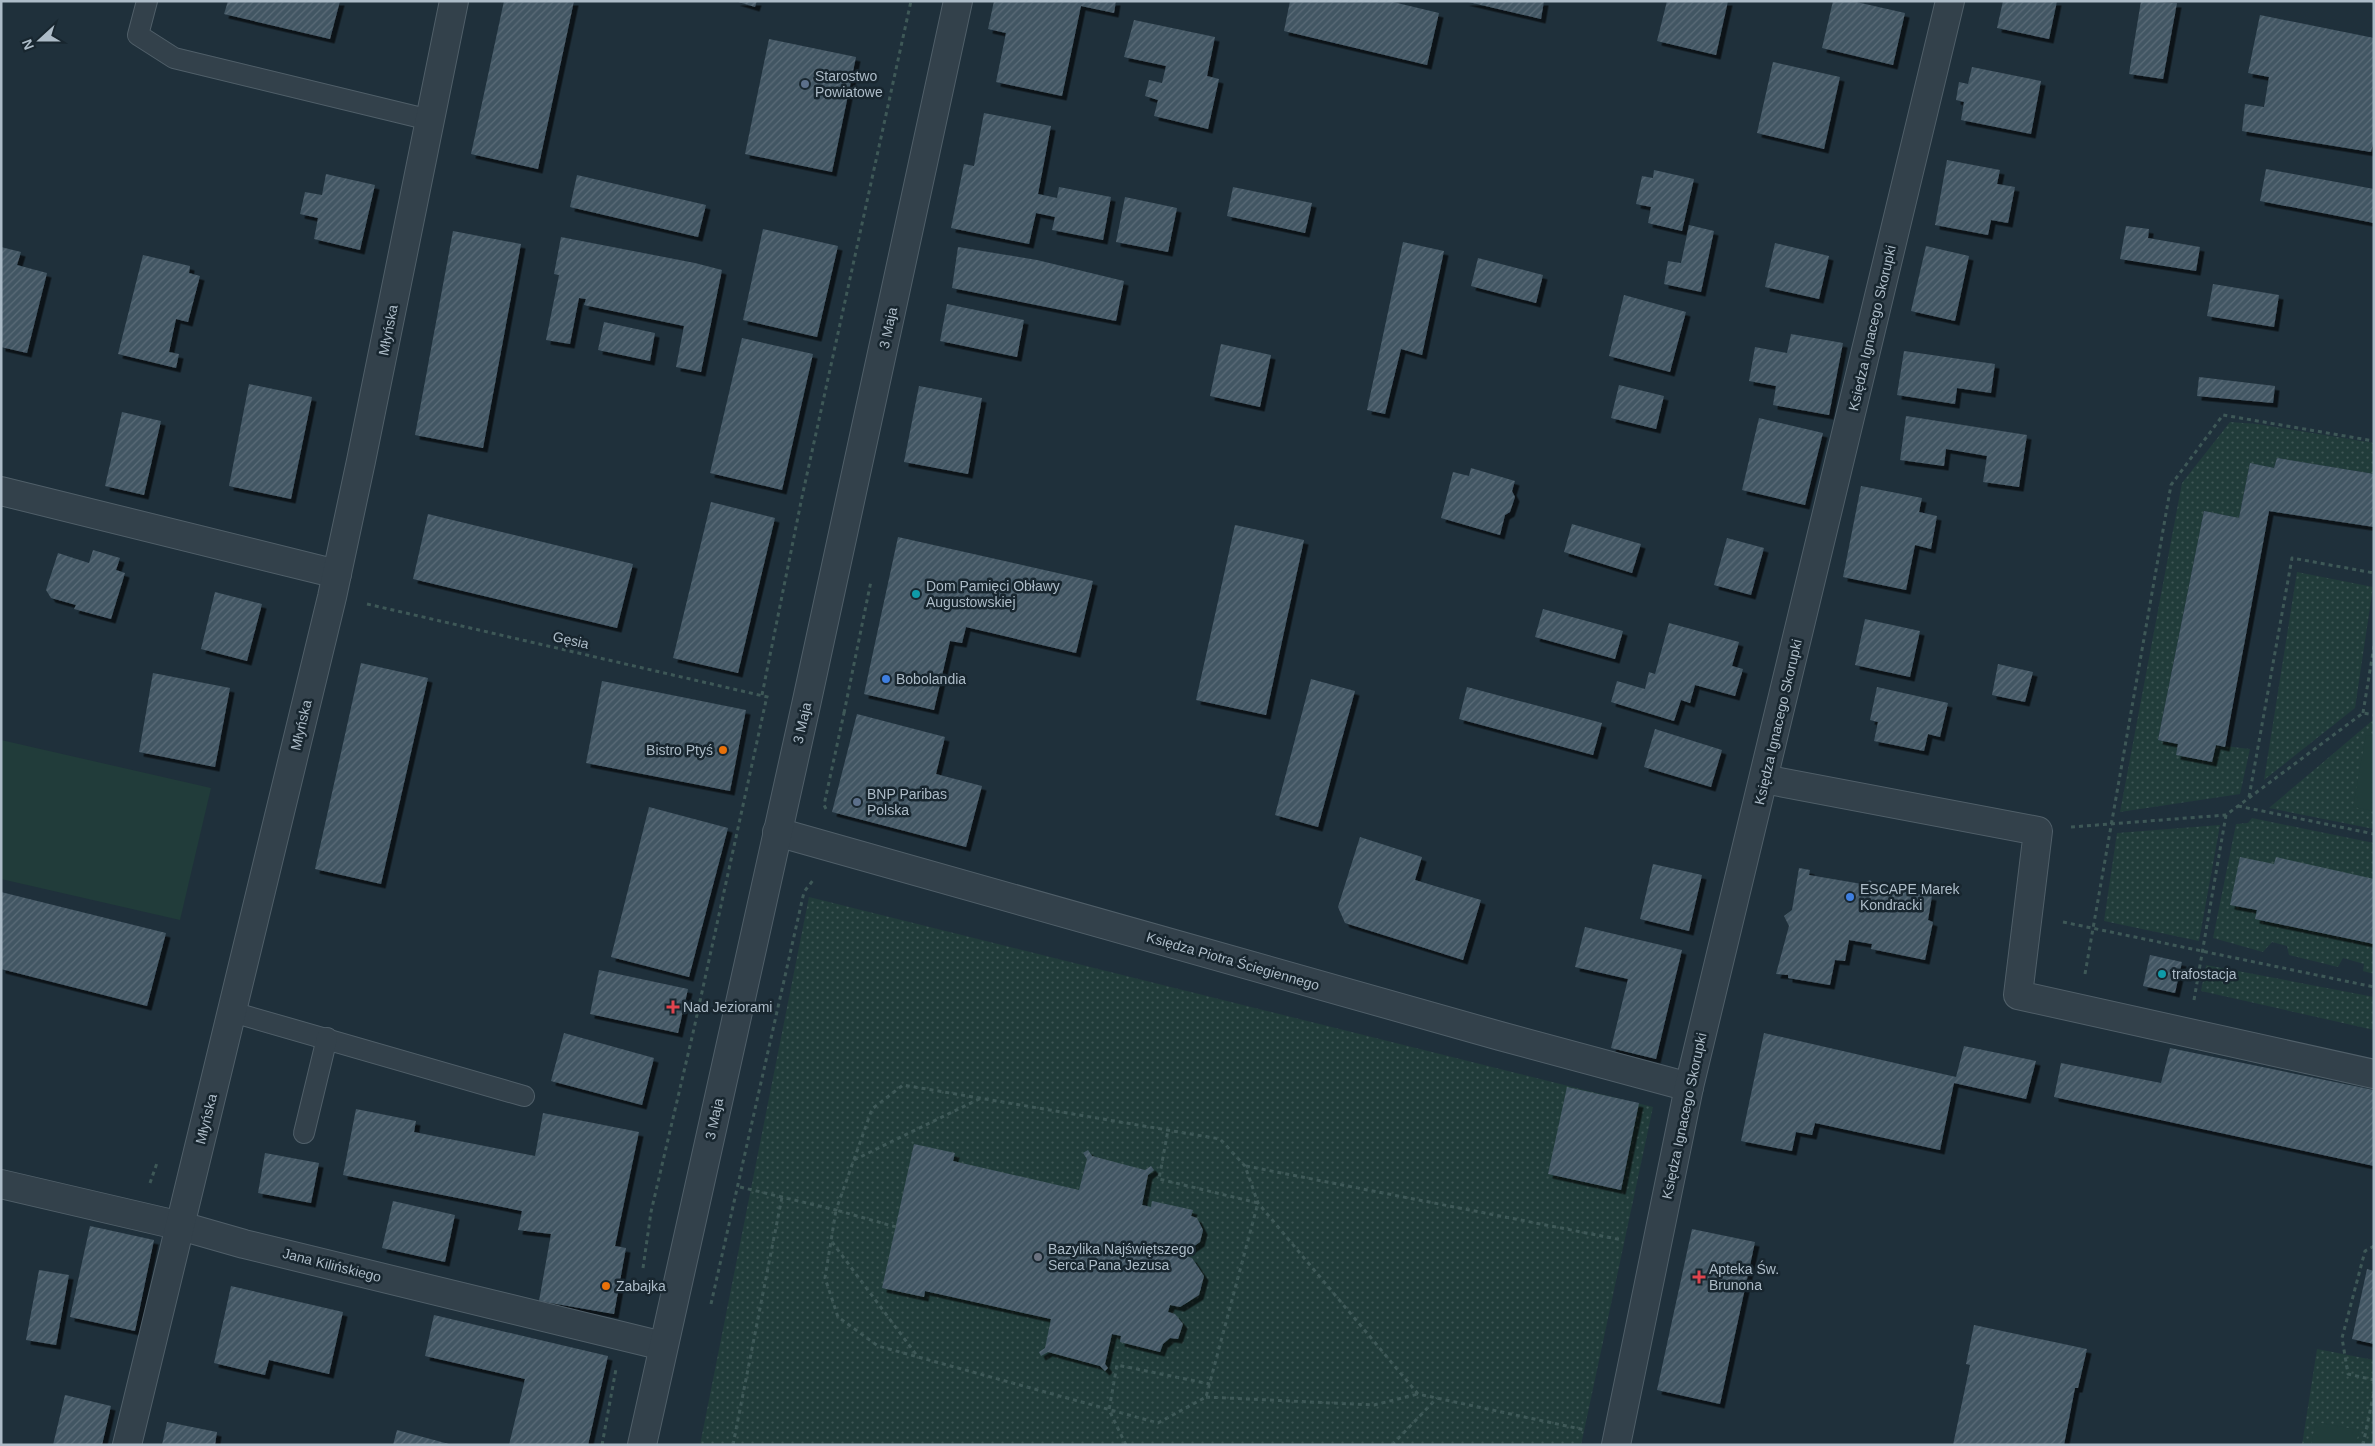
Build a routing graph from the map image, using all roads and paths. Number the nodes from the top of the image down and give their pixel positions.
1 (147, 1) edge
2 (454, 1) edge
3 (911, 1) edge
4 (958, 1) edge
5 (1950, 1) edge
6 (430, 120) junction
7 (2374, 441) edge
8 (1, 491) edge
9 (2374, 573) edge
10 (334, 585) junction
11 (2374, 646) edge
12 (762, 695) junction
13 (767, 696) junction
14 (806, 705) junction
15 (2363, 713) junction
16 (2374, 714) edge
17 (1764, 779) junction
18 (2249, 797) junction
19 (2238, 806) junction
20 (2226, 815) junction
21 (2112, 822) junction
22 (2038, 830) junction
23 (777, 832) junction
24 (2374, 834) edge
25 (827, 846) junction
26 (2028, 915) junction
27 (2093, 928) junction
28 (2203, 952) junction
29 (2374, 987) edge
30 (2078, 1009) junction
31 (232, 1012) junction
32 (2188, 1033) junction
33 (327, 1038) junction
34 (2374, 1074) edge
35 (1689, 1087) junction
36 (524, 1096) dead end
37 (981, 1098) junction
38 (1168, 1130) junction
39 (304, 1133) dead end
40 (854, 1160) junction
41 (1245, 1166) junction
42 (1, 1184) edge
43 (751, 1190) dead end
44 (782, 1197) junction
45 (1258, 1203) junction
46 (836, 1210) junction
47 (181, 1226) junction
48 (896, 1227) dead end
49 (1622, 1240) dead end
50 (831, 1242) junction
51 (2374, 1246) edge
52 (642, 1277) dead end
53 (710, 1311) dead end
54 (614, 1334) junction
55 (663, 1346) junction
56 (918, 1357) junction
57 (2374, 1380) edge
58 (1210, 1384) junction
59 (2374, 1392) edge
60 (1418, 1394) junction
61 (1206, 1398) junction
62 (1438, 1398) junction
63 (1109, 1410) junction
64 (1590, 1431) dead end
65 (128, 1445) edge
66 (602, 1445) edge
67 (642, 1445) edge
68 (733, 1445) edge
69 (1126, 1445) edge
70 (1392, 1445) edge
71 (1616, 1445) edge
72 (2362, 1445) edge

1 - 6 lane
2 - 6 street, Młyńska
3 - 12 path
4 - 14 street, 3 Maja
5 - 17 street, Księdza Ignacego Skorupki
6 - 10 street, Młyńska
7 - 21 path
8 - 10 street
9 - 18 path
10 - 12 path, Gęsia
10 - 31 street, Młyńska
11 - 15 path
12 - 13 path, Gęsia
13 - 14 path, Gęsia
13 - 52 path
14 - 23 street, 3 Maja
14 - 25 path, Gęsia
15 - 16 path
15 - 18 path
17 - 22 street
17 - 35 street, Księdza Ignacego Skorupki
18 - 19 path
19 - 20 path
19 - 24 path
20 - 21 path
20 - 28 path
21 - 22 path
21 - 27 path
22 - 26 street
23 - 25 street, Księdza Piotra Ściegiennego
23 - 55 street, 3 Maja
25 - 35 street, Księdza Piotra Ściegiennego
25 - 53 path
26 - 27 path
26 - 30 street
27 - 28 path
27 - 30 path
28 - 29 path
28 - 32 path
30 - 32 street
31 - 33 lane
31 - 47 street, Młyńska
32 - 34 street
33 - 36 lane
33 - 39 lane
35 - 71 street, Księdza Ignacego Skorupki
37 - 38 path
37 - 40 path
37 - 40 path
38 - 41 path
38 - 45 path
40 - 46 path
41 - 45 path
41 - 49 path
42 - 47 street, Jana Kilińskiego
43 - 44 path
44 - 46 path
44 - 68 path
45 - 58 path
45 - 60 path
46 - 48 path
46 - 50 path
47 - 54 street, Jana Kilińskiego
47 - 65 street, Młyńska
50 - 56 path
50 - 56 path
51 - 57 path
54 - 55 street, Jana Kilińskiego
54 - 66 path
55 - 67 street, 3 Maja
56 - 63 path
58 - 61 path
58 - 63 path
59 - 72 path
60 - 61 path
60 - 62 path
61 - 63 path
62 - 64 path
62 - 70 path
63 - 69 path

